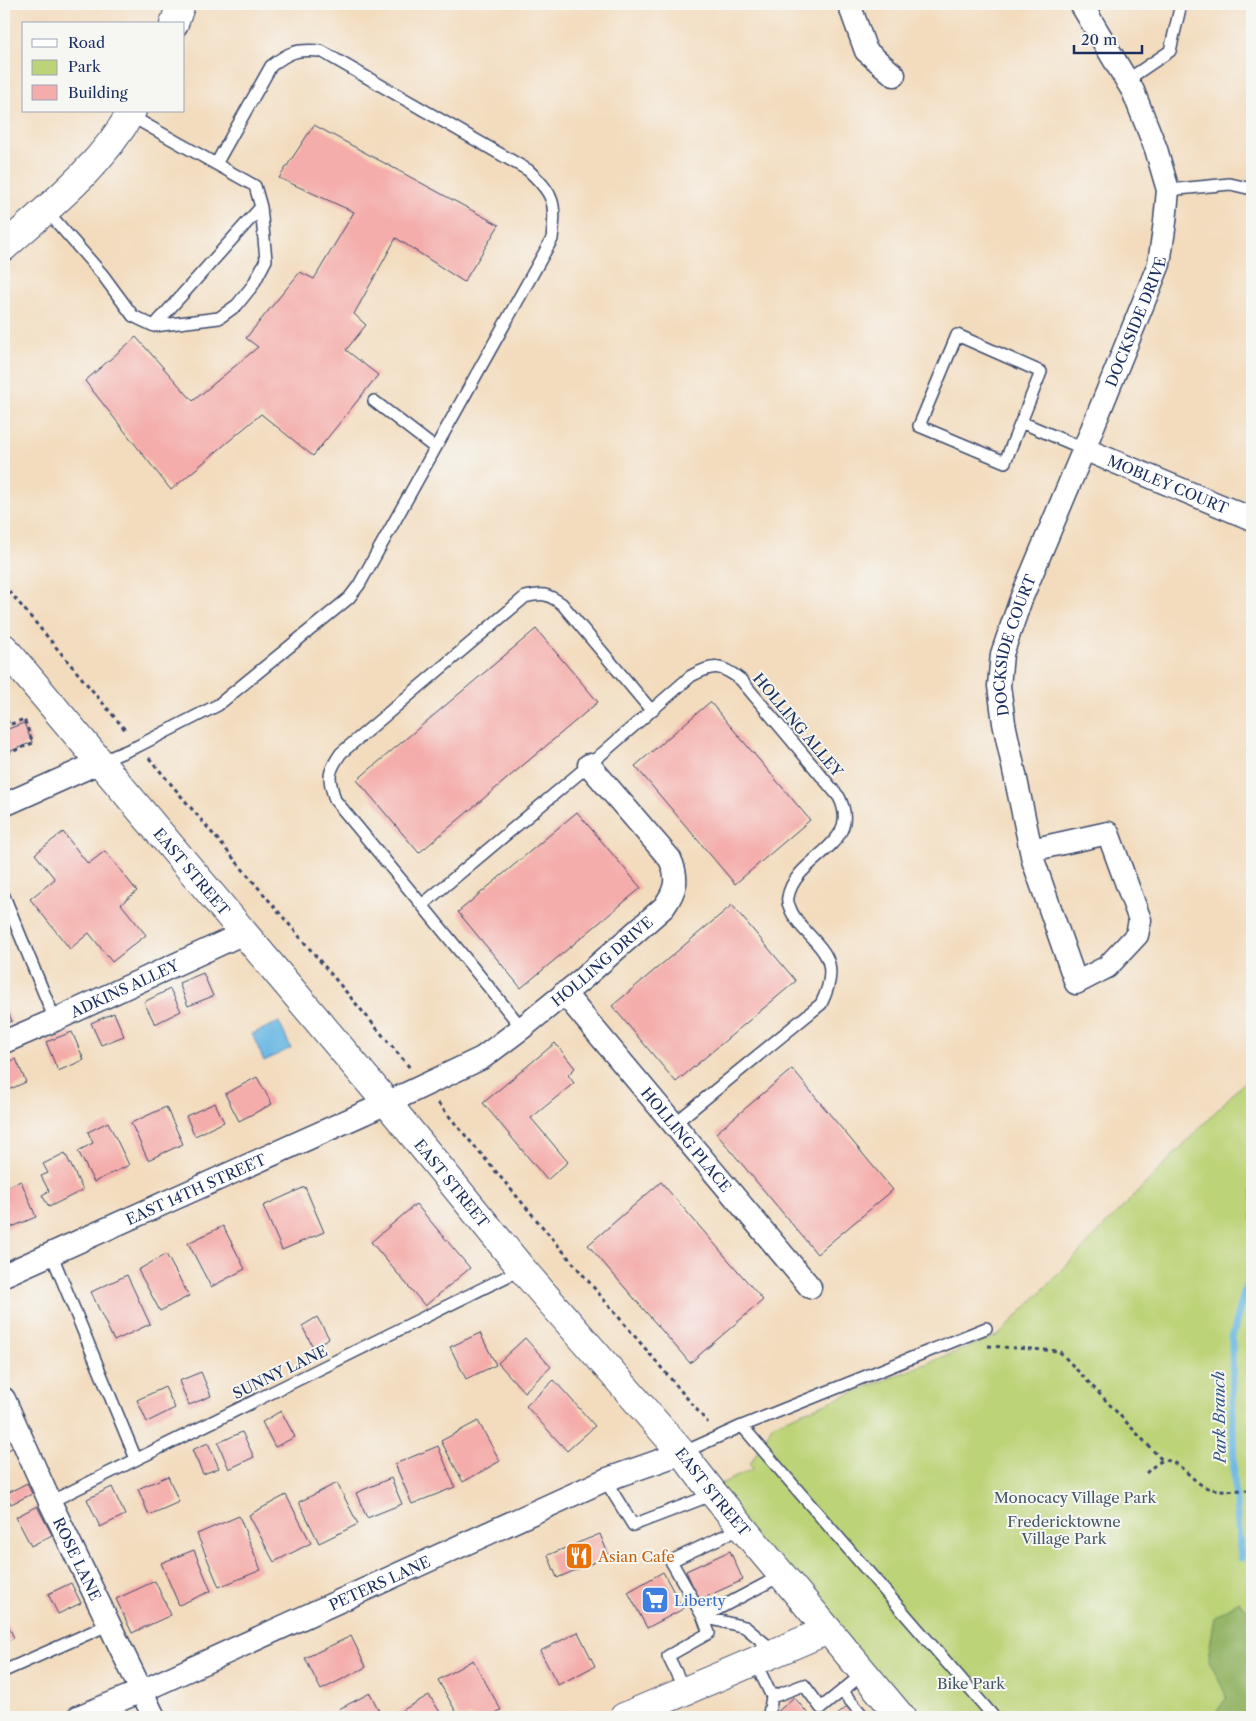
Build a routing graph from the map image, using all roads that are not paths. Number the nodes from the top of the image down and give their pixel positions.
1 (182, 4) edge
2 (850, 4) edge
3 (1081, 4) edge
4 (1181, 4) edge
5 (175, 22) edge
6 (894, 75) dead end
7 (1127, 80) junction
8 (130, 113) edge
9 (216, 164) junction
10 (1252, 188) edge
11 (1168, 190) junction
12 (262, 207) junction
13 (46, 210) junction
14 (4, 247) edge
15 (154, 326) junction
16 (374, 401) dead end
17 (1021, 422) junction
18 (435, 448) junction
19 (1084, 449) junction
20 (1252, 519) edge
21 (4, 648) edge
22 (651, 710) junction
23 (100, 762) junction
24 (589, 765) junction
25 (4, 805) edge
26 (1031, 850) junction
27 (4, 896) edge
28 (422, 905) junction
29 (244, 933) junction
30 (564, 994) junction
31 (55, 1020) junction
32 (522, 1028) junction
33 (4, 1042) edge
34 (387, 1103) junction
35 (674, 1124) junction
36 (51, 1253) junction
37 (522, 1269) junction
38 (4, 1275) edge
39 (810, 1286) dead end
40 (986, 1328) dead end
41 (4, 1399) edge
42 (742, 1426) junction
43 (682, 1453) junction
44 (136, 1459) junction
45 (605, 1480) junction
46 (714, 1494) junction
47 (50, 1502) junction
48 (743, 1527) junction
49 (782, 1575) junction
50 (703, 1616) junction
51 (110, 1624) junction
52 (828, 1630) junction
53 (765, 1656) junction
54 (4, 1671) edge
55 (864, 1673) junction
56 (142, 1691) junction
57 (684, 1691) junction
58 (842, 1691) junction
59 (772, 1697) junction
60 (821, 1712) edge
61 (78, 1717) edge
62 (154, 1717) edge
63 (624, 1717) edge
64 (770, 1717) edge
65 (864, 1717) edge
66 (901, 1717) edge
67 (994, 1717) edge

1 - 5 main road
2 - 6 street
3 - 7 street, DOCKSIDE DRIVE
4 - 7 lane
7 - 11 street, DOCKSIDE DRIVE
8 - 9 lane
8 - 13 main road
9 - 12 lane
9 - 18 lane
10 - 11 lane
11 - 19 street, DOCKSIDE DRIVE
12 - 15 lane
12 - 15 lane
13 - 14 main road
13 - 15 lane
16 - 18 lane
17 - 17 lane
17 - 19 lane
18 - 23 lane
19 - 20 street, MOBLEY COURT
19 - 26 street, DOCKSIDE COURT
21 - 23 main road, EAST STREET
22 - 24 lane, HOLLING ALLEY
22 - 28 lane
22 - 35 lane, HOLLING ALLEY
23 - 25 street
23 - 29 main road, EAST STREET
24 - 28 lane, HOLLING ALLEY
24 - 30 street, HOLLING DRIVE
26 - 26 street, DOCKSIDE COURT
27 - 31 lane
28 - 32 lane
29 - 31 street, ADKINS ALLEY
29 - 34 main road, EAST STREET
30 - 32 street, HOLLING DRIVE
30 - 35 street, HOLLING PLACE
31 - 33 street, ADKINS ALLEY
32 - 34 street, HOLLING DRIVE
34 - 36 street, EAST 14TH STREET
34 - 37 main road, EAST STREET
35 - 39 street, HOLLING PLACE
36 - 38 street, EAST 14TH STREET
36 - 44 lane
37 - 43 main road, EAST STREET
37 - 44 lane, SUNNY LANE
40 - 42 lane
41 - 47 street, ROSE LANE
42 - 43 lane
42 - 67 lane
43 - 45 street, PETERS LANE
43 - 46 main road, EAST STREET
44 - 47 lane, SUNNY LANE
45 - 46 lane
45 - 56 street, PETERS LANE
46 - 48 main road, EAST STREET
47 - 51 street, ROSE LANE
48 - 49 main road, EAST STREET
48 - 50 lane
49 - 50 lane
49 - 52 main road, EAST STREET
50 - 53 lane
50 - 57 lane
51 - 54 lane
51 - 56 street, ROSE LANE
52 - 53 main road
52 - 55 main road, EAST STREET
53 - 57 main road
53 - 59 lane
55 - 58 lane
55 - 66 main road, EAST STREET
56 - 61 street, PETERS LANE
56 - 62 street, ROSE LANE
57 - 63 main road
58 - 60 lane
58 - 65 lane
59 - 60 lane
59 - 64 lane

